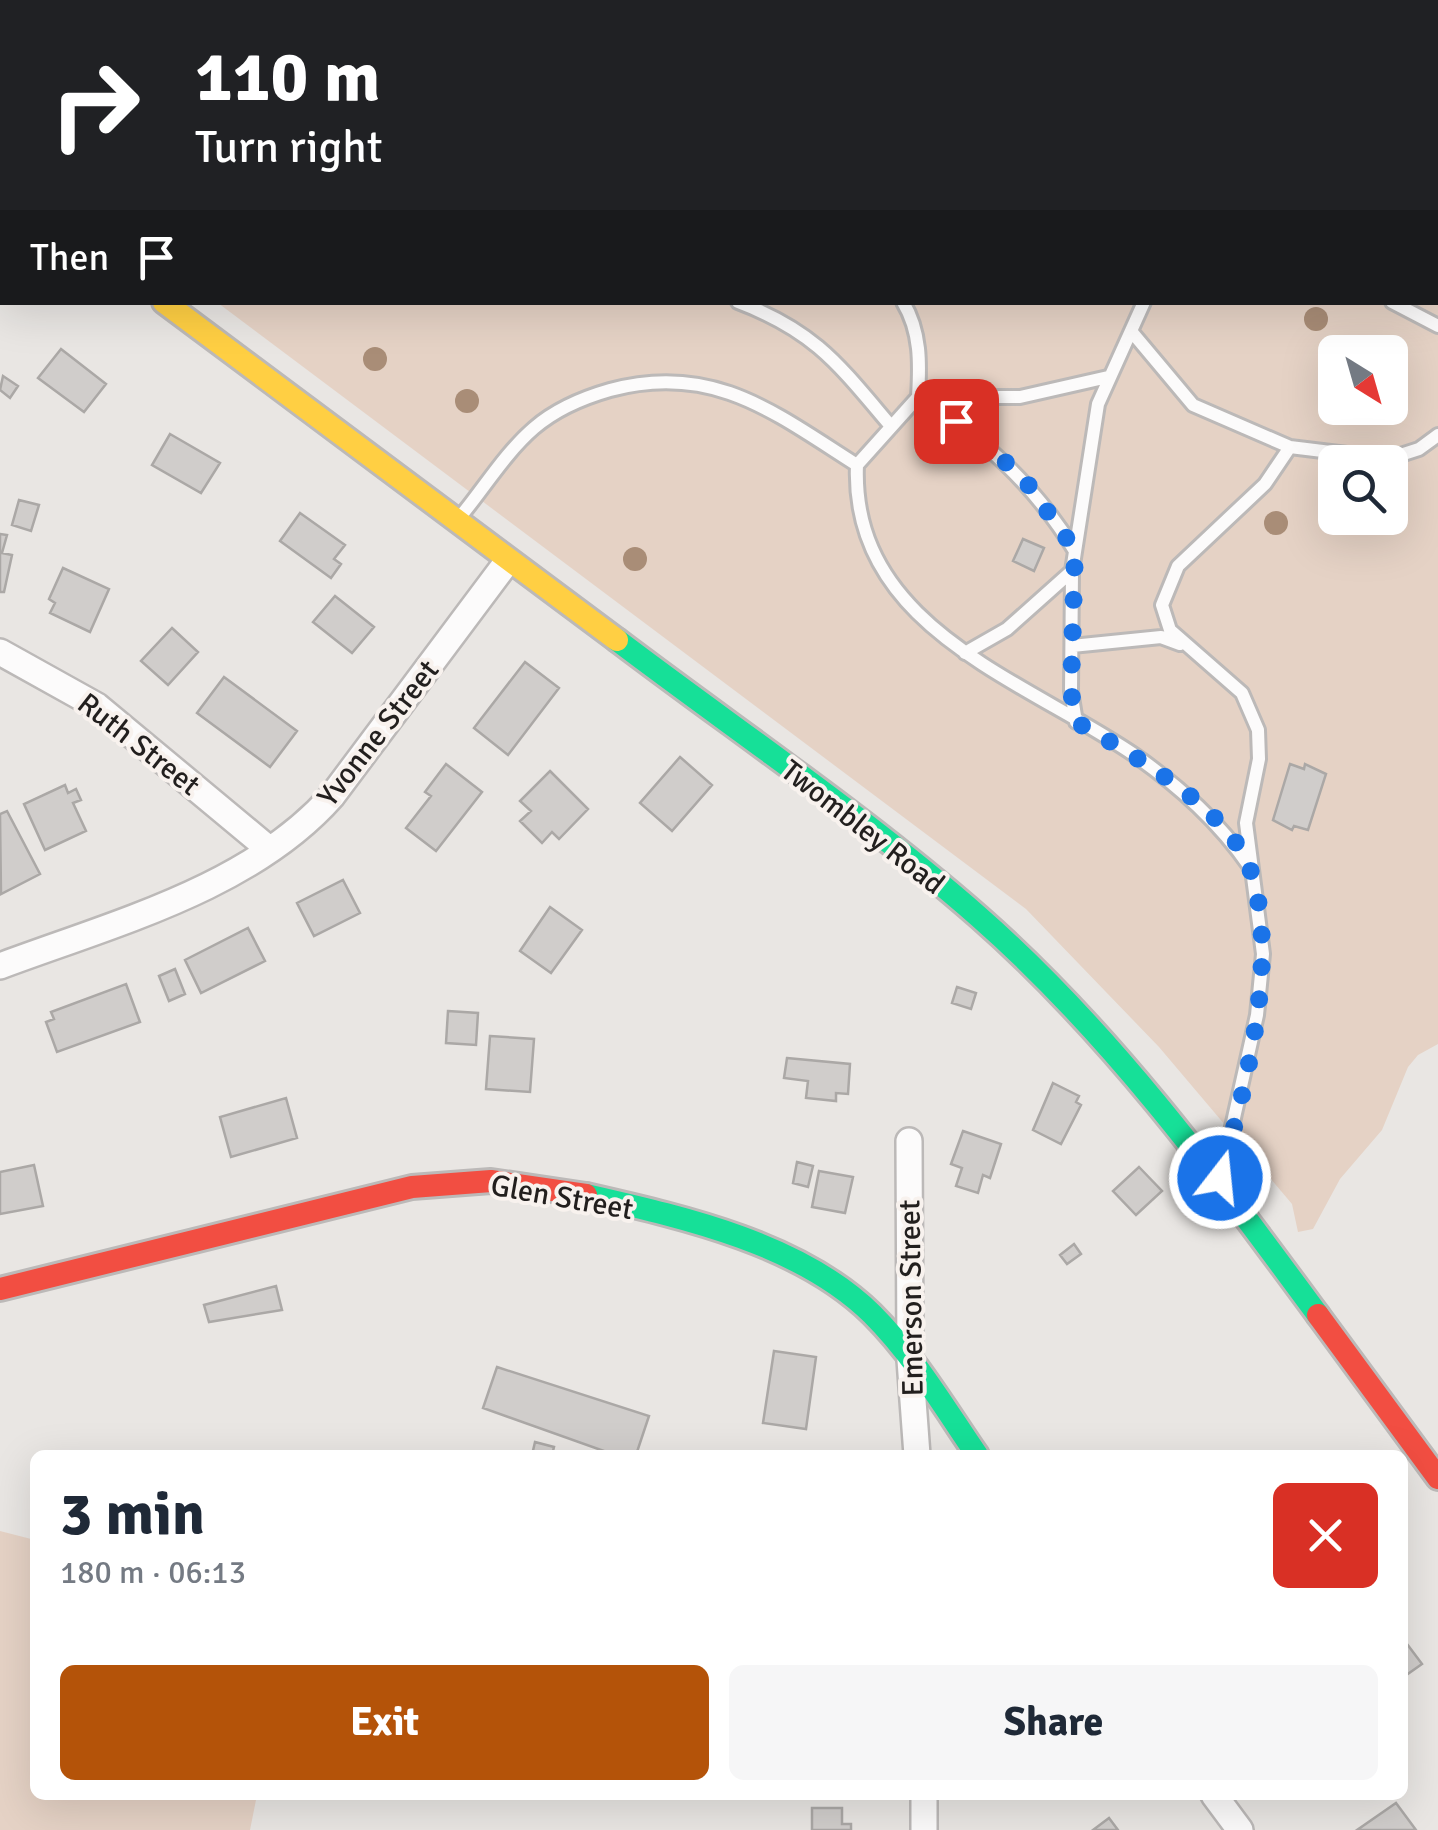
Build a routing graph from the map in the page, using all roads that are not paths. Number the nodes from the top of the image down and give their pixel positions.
1 (168, 305) edge
2 (744, 305) edge
3 (904, 305) edge
4 (1143, 305) edge
5 (1398, 305) edge
6 (1438, 326) edge
7 (1131, 331) junction
8 (1108, 377) junction
9 (918, 397) junction
10 (890, 425) junction
11 (1438, 435) edge
12 (1290, 447) junction
13 (857, 465) junction
14 (456, 523) junction
15 (1075, 550) junction
16 (507, 562) junction
17 (1072, 571) junction
18 (1072, 646) junction
19 (1187, 646) junction
20 (0, 652) edge
21 (965, 653) junction
22 (1076, 722) junction
23 (269, 849) junction
24 (1250, 867) junction
25 (0, 966) edge
26 (909, 1141) dead end
27 (1220, 1178) junction
28 (0, 1288) edge
29 (910, 1360) junction
30 (917, 1450) edge
31 (973, 1450) edge
32 (1438, 1478) edge
33 (924, 1800) edge
34 (1218, 1800) edge
35 (924, 1830) edge
36 (1240, 1830) edge

1 - 14 street, Twombley Road
2 - 10 lane
3 - 9 lane
4 - 7 lane
5 - 6 lane
7 - 8 lane
7 - 12 lane
8 - 9 lane
8 - 15 lane
9 - 10 lane
9 - 15 lane
10 - 13 lane
11 - 12 lane
12 - 19 lane
13 - 14 lane
13 - 21 lane
14 - 16 street, Twombley Road
15 - 17 lane
16 - 23 street, Yvonne Street
16 - 27 street, Twombley Road
17 - 18 lane
17 - 21 lane
18 - 19 lane
18 - 22 lane
19 - 24 lane
20 - 23 street, Ruth Street
21 - 22 lane
22 - 24 lane
23 - 25 street, Yvonne Street
24 - 27 lane
26 - 29 street, Emerson Street
27 - 32 street, Twombley Road
28 - 29 street, Glen Street
29 - 30 street, Emerson Street
29 - 31 street, Glen Street
33 - 35 street
34 - 36 street

